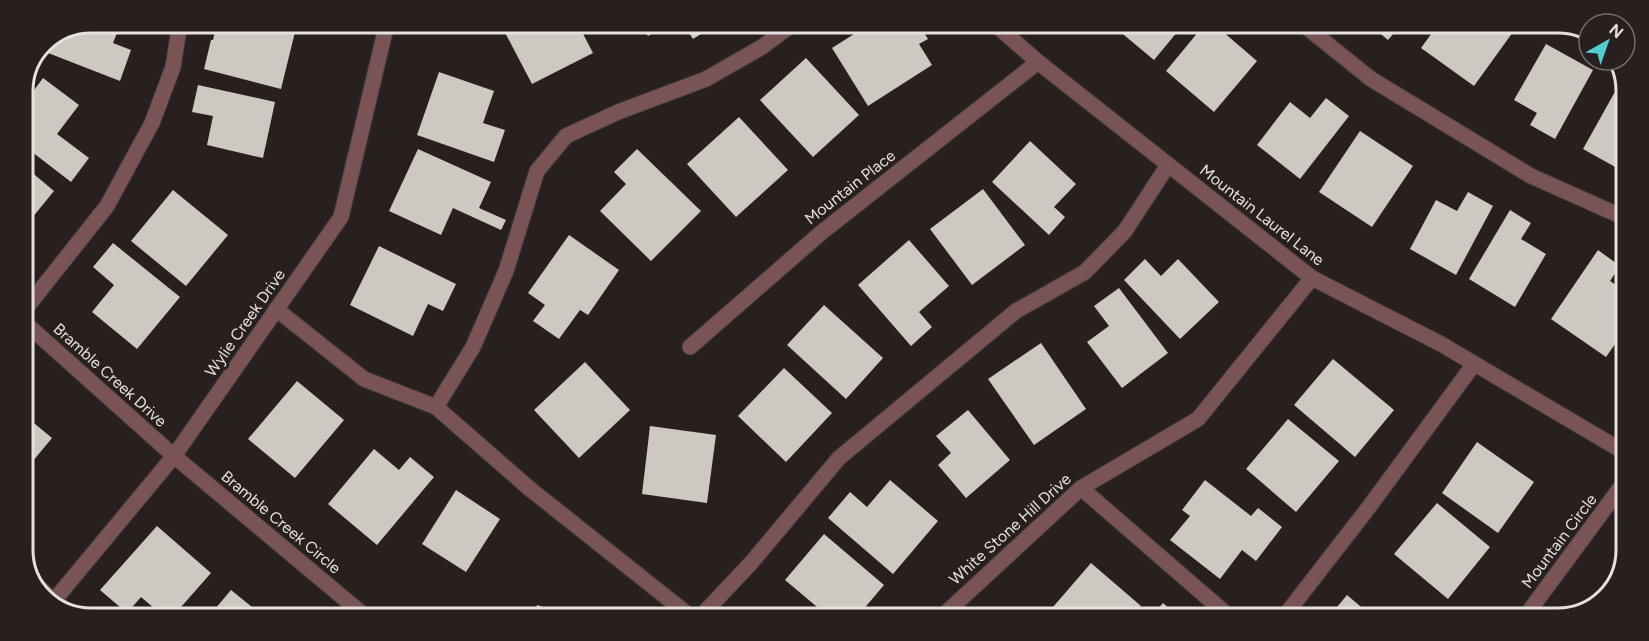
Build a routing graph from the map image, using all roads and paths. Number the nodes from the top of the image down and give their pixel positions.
1 (178, 33) edge
2 (385, 33) edge
3 (781, 33) edge
4 (1005, 33) edge
5 (1314, 33) edge
6 (1038, 62) junction
7 (1168, 165) junction
8 (1616, 214) edge
9 (1312, 278) junction
10 (33, 299) edge
11 (276, 309) junction
12 (33, 330) edge
13 (690, 347) dead end
14 (1474, 364) junction
15 (436, 407) junction
16 (1616, 447) edge
17 (174, 456) junction
18 (1081, 488) junction
19 (1616, 494) edge
20 (57, 597) edge
21 (357, 608) edge
22 (680, 608) edge
23 (709, 608) edge
24 (956, 608) edge
25 (1219, 608) edge
26 (1291, 608) edge
27 (1532, 608) edge

1 - 10 street
2 - 11 street, Wylie Creek Drive
3 - 15 street
4 - 6 street, Mountain Laurel Lane
5 - 8 street
6 - 7 street, Mountain Laurel Lane
6 - 13 street, Mountain Place
7 - 9 street, Mountain Laurel Lane
7 - 23 street
9 - 14 street, Mountain Laurel Lane
9 - 18 street, White Stone Hill Drive
11 - 15 street
11 - 17 street, Wylie Creek Drive
12 - 17 street, Bramble Creek Drive
14 - 16 street, Mountain Laurel Lane
14 - 26 street
15 - 22 street
17 - 20 street, Wylie Creek Drive
17 - 21 street, Bramble Creek Circle
18 - 24 street, White Stone Hill Drive
18 - 25 street
19 - 27 street, Mountain Circle

